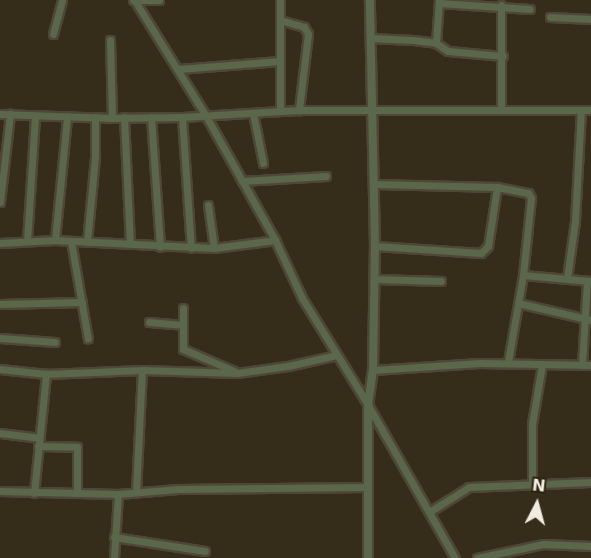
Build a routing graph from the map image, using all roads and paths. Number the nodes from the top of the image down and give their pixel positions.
1 (62, 0) edge
2 (134, 0) edge
3 (159, 0) edge
4 (280, 0) edge
5 (370, 0) edge
6 (439, 1) edge
7 (501, 5) junction
8 (530, 9) dead end
9 (550, 17) dead end
10 (591, 19) edge
11 (280, 20) junction
12 (52, 34) dead end
13 (370, 38) junction
14 (110, 40) dead end
15 (436, 43) junction
16 (503, 56) junction
17 (280, 61) junction
18 (179, 69) junction
19 (372, 109) junction
20 (501, 109) junction
21 (280, 110) junction
22 (299, 110) junction
23 (581, 110) junction
24 (591, 110) edge
25 (253, 112) junction
26 (0, 114) edge
27 (10, 114) junction
28 (35, 116) junction
29 (206, 116) junction
30 (67, 117) junction
31 (95, 117) junction
32 (124, 117) junction
33 (151, 117) junction
34 (182, 117) junction
35 (112, 118) junction
36 (263, 163) dead end
37 (326, 176) dead end
38 (242, 181) junction
39 (375, 184) junction
40 (497, 187) junction
41 (0, 202) edge
42 (208, 205) dead end
43 (55, 240) junction
44 (275, 240) junction
45 (27, 241) junction
46 (71, 242) junction
47 (87, 242) junction
48 (0, 243) edge
49 (130, 244) junction
50 (375, 246) junction
51 (160, 247) junction
52 (190, 248) junction
53 (214, 248) junction
54 (523, 274) junction
55 (567, 278) junction
56 (375, 279) junction
57 (441, 281) dead end
58 (589, 281) edge
59 (82, 302) junction
60 (518, 303) junction
61 (0, 304) edge
62 (183, 308) dead end
63 (587, 319) edge
64 (149, 322) dead end
65 (182, 325) junction
66 (0, 338) edge
67 (88, 339) dead end
68 (55, 342) dead end
69 (337, 355) junction
70 (508, 362) junction
71 (542, 365) junction
72 (582, 365) junction
73 (591, 365) edge
74 (0, 369) edge
75 (142, 370) junction
76 (372, 370) junction
77 (237, 373) junction
78 (46, 374) junction
79 (0, 378) edge
80 (368, 405) junction
81 (0, 433) edge
82 (38, 442) junction
83 (591, 482) edge
84 (532, 485) junction
85 (368, 487) junction
86 (0, 491) edge
87 (136, 492) junction
88 (34, 493) junction
89 (78, 493) junction
90 (118, 494) junction
91 (429, 512) junction
92 (114, 537) junction
93 (591, 546) edge
94 (205, 550) dead end
95 (114, 558) edge
96 (368, 558) edge
97 (455, 558) edge
98 (477, 558) edge

1 - 12 street
2 - 3 street
2 - 18 street
4 - 11 street
5 - 13 street
6 - 7 street
6 - 15 street
7 - 8 street
7 - 16 street
9 - 10 street
11 - 17 street
11 - 22 street
13 - 15 street
13 - 19 street
14 - 35 street
15 - 16 street
16 - 20 street
17 - 18 street
17 - 21 street
18 - 29 street
19 - 20 street
19 - 22 street
19 - 39 street
20 - 23 street
21 - 22 street
21 - 25 street
23 - 24 street
23 - 55 street
25 - 29 street
25 - 36 street
26 - 27 street
27 - 28 street
27 - 41 street
28 - 30 street
28 - 45 street
29 - 34 street
29 - 38 street
30 - 31 street
30 - 43 street
31 - 35 street
31 - 47 street
32 - 33 street
32 - 35 street
32 - 49 street
33 - 34 street
33 - 51 street
34 - 52 street
37 - 38 street
38 - 44 street
39 - 40 street
39 - 50 street
40 - 50 street
40 - 54 street
42 - 53 street
43 - 45 street
43 - 46 street
44 - 53 street
44 - 69 street
45 - 48 street
46 - 47 street
46 - 59 street
47 - 49 street
49 - 51 street
50 - 56 street
51 - 52 street
52 - 53 street
54 - 55 street
54 - 60 street
55 - 58 street
56 - 57 street
56 - 76 street
58 - 63 street
59 - 61 street
59 - 67 street
60 - 63 street
60 - 70 street
62 - 65 street
63 - 72 street
64 - 65 street
65 - 77 street
66 - 68 street
69 - 77 street
69 - 80 street
70 - 71 street
70 - 76 street
71 - 72 street
71 - 84 street
72 - 73 street
74 - 78 street
74 - 79 street
75 - 77 street
75 - 78 street
75 - 87 street
76 - 80 street
78 - 82 street
80 - 85 street
80 - 91 street
81 - 82 street
82 - 88 street
82 - 89 street
83 - 84 street
84 - 91 street
85 - 87 street
85 - 96 street
86 - 88 street
87 - 90 street
88 - 89 street
89 - 90 street
90 - 92 street
91 - 97 street
92 - 94 street
92 - 95 street
93 - 98 street

